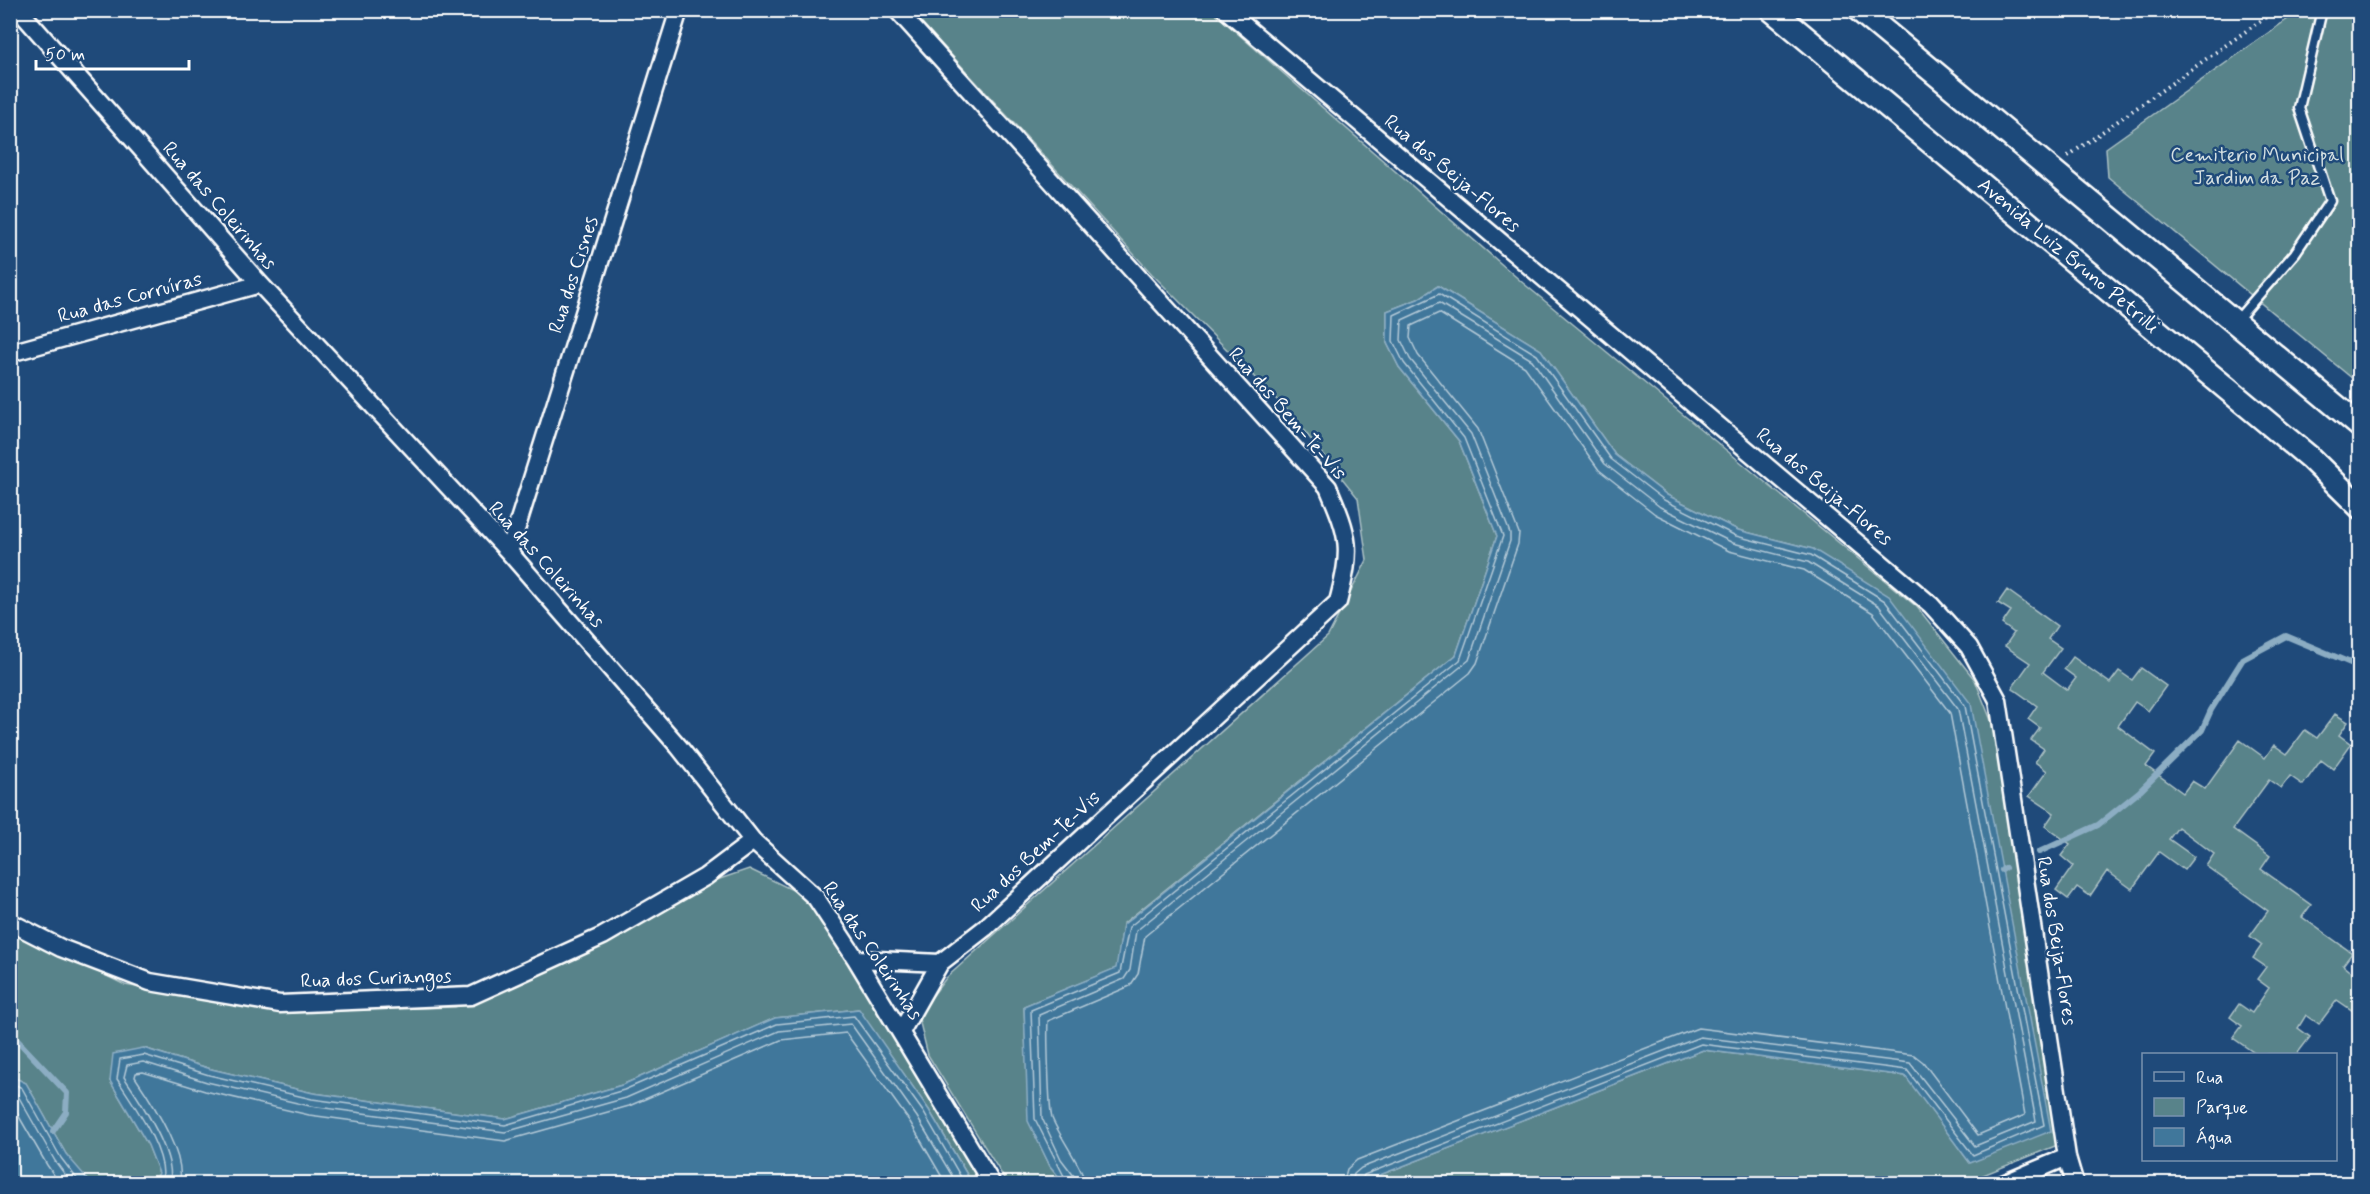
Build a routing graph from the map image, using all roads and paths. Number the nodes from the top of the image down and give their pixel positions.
1 (19, 10) edge
2 (680, 10) edge
3 (897, 10) edge
4 (1226, 10) edge
5 (1772, 10) edge
6 (1859, 10) edge
7 (2276, 10) edge
8 (2322, 10) edge
9 (2051, 167) junction
10 (260, 284) junction
11 (2235, 322) junction
12 (10, 352) edge
13 (2360, 426) edge
14 (2360, 507) edge
15 (509, 552) junction
16 (753, 841) junction
17 (10, 922) edge
18 (856, 959) junction
19 (940, 963) junction
20 (901, 1032) junction
21 (2067, 1157) junction
22 (992, 1184) edge
23 (2003, 1184) edge
24 (2075, 1184) edge

1 - 10 street, Rua das Coleirinhas
2 - 15 street, Rua dos Cisnes
3 - 19 street, Rua dos Bem-Te-Vis
4 - 21 street, Rua dos Beija-Flores
5 - 14 main road, Avenida Luiz Bruno Petrilli
6 - 9 main road
7 - 9 path
8 - 11 lane
9 - 11 main road
10 - 12 street, Rua das Corruíras
10 - 15 street, Rua das Coleirinhas
11 - 13 main road
15 - 16 street, Rua das Coleirinhas
16 - 17 street, Rua dos Curiangos
16 - 18 street, Rua das Coleirinhas
18 - 19 street
18 - 20 street, Rua das Coleirinhas
19 - 20 street, Rua dos Bem-Te-Vis
20 - 22 street, Rua das Coleirinhas
21 - 23 street
21 - 24 street, Rua dos Beija-Flores

